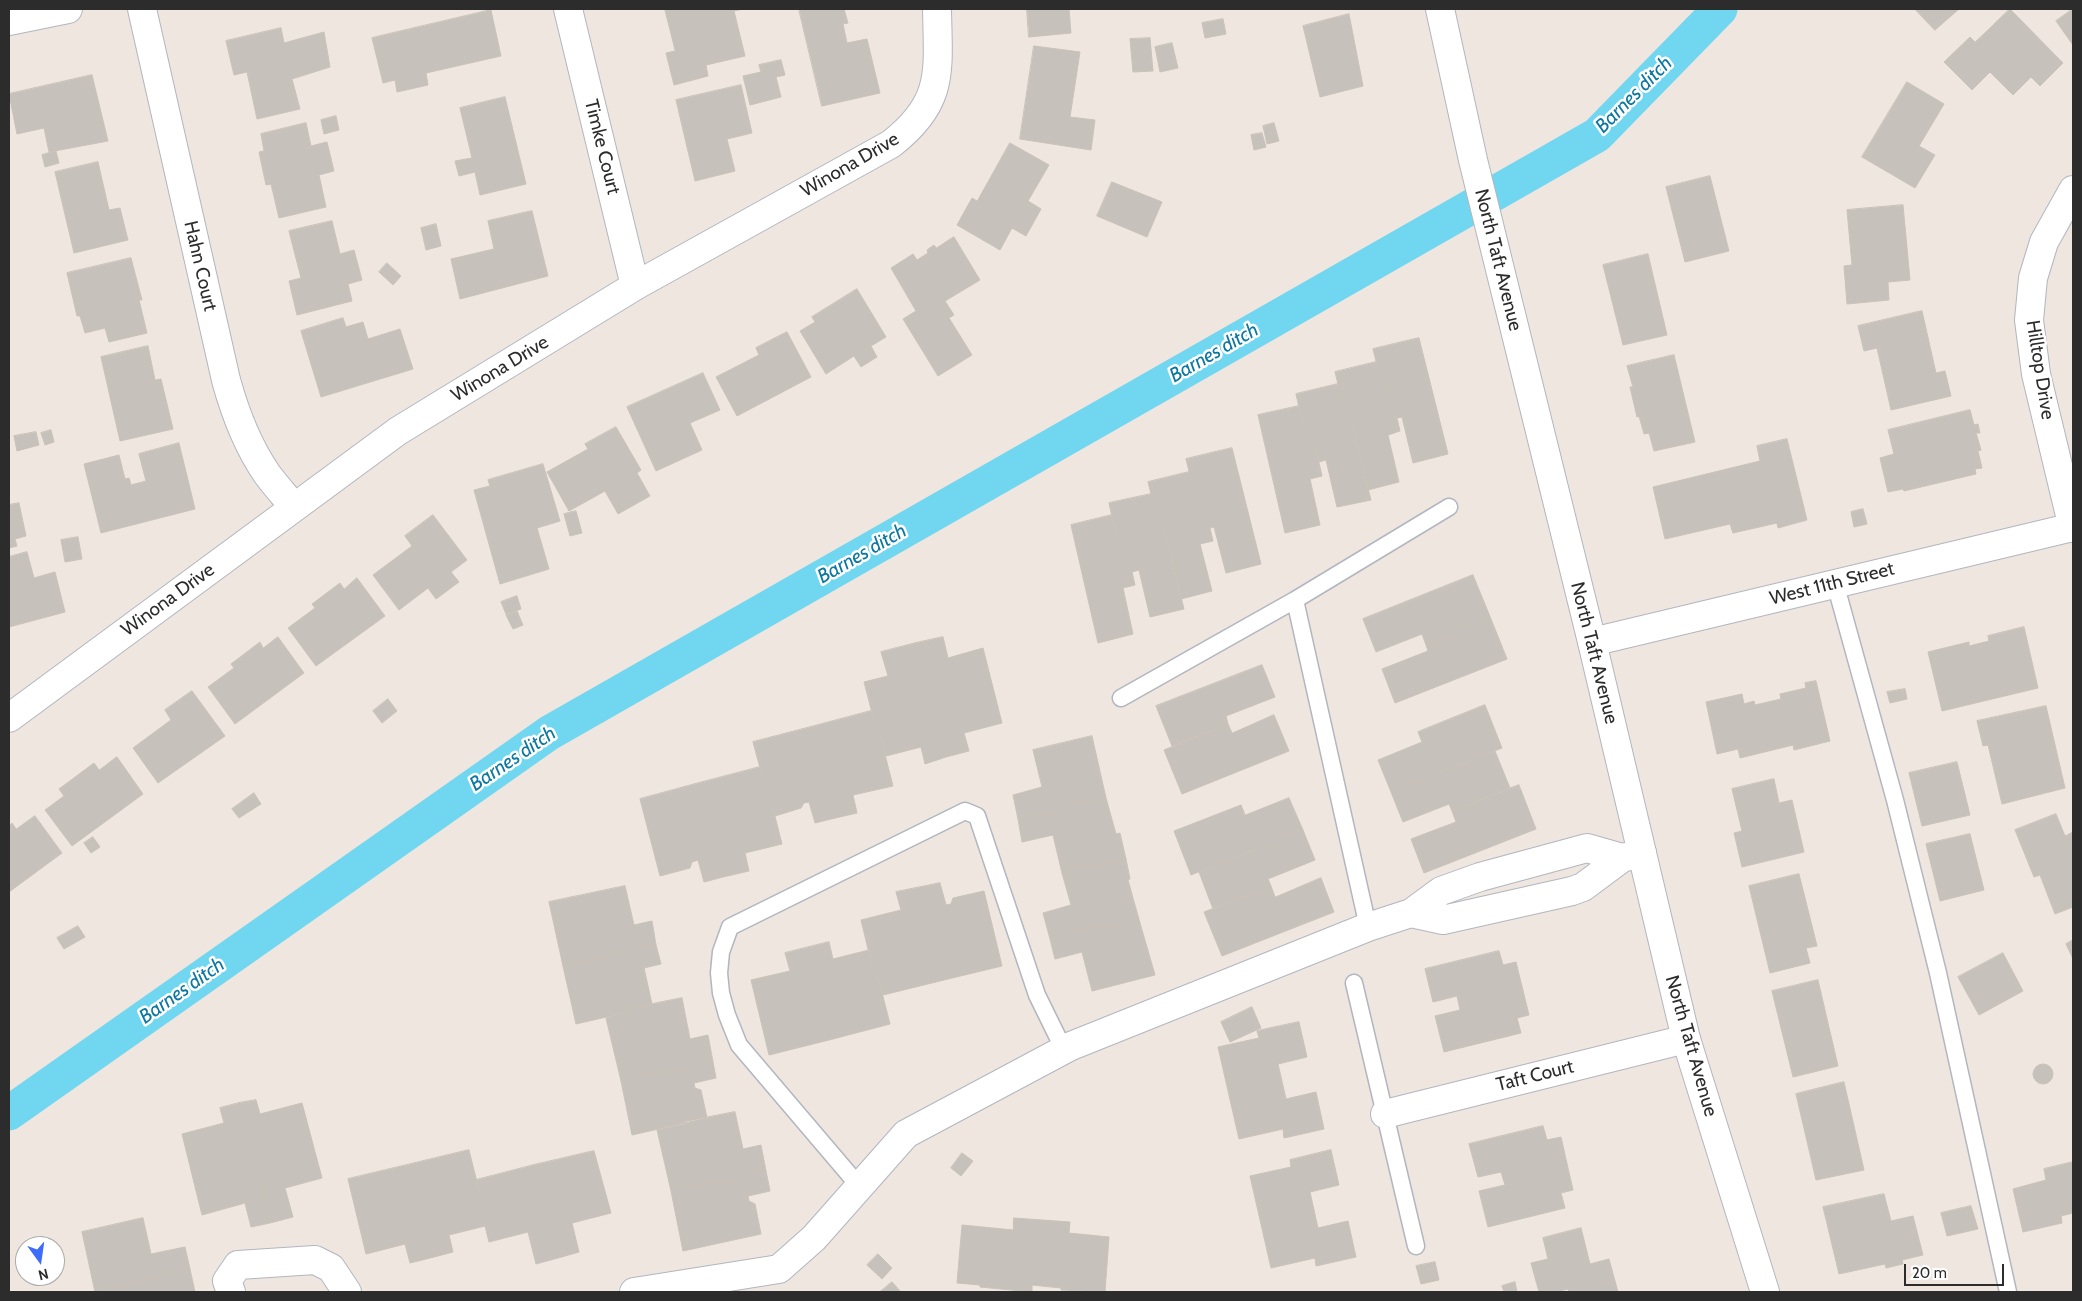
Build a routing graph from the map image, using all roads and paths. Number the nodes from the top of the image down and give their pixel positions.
1 (68, 9) edge
2 (142, 9) edge
3 (568, 9) edge
4 (937, 9) edge
5 (1440, 9) edge
6 (20, 16) edge
7 (2073, 190) edge
8 (635, 286) junction
9 (294, 507) junction
10 (1449, 507) dead end
11 (2073, 527) edge
12 (1835, 583) junction
13 (1295, 600) junction
14 (1592, 642) junction
15 (1121, 698) dead end
16 (9, 718) edge
17 (1632, 855) junction
18 (1411, 913) junction
19 (1368, 927) junction
20 (1354, 983) dead end
21 (1686, 1038) junction
22 (1064, 1050) junction
23 (1385, 1114) junction
24 (859, 1186) junction
25 (1416, 1246) dead end
26 (231, 1292) edge
27 (347, 1292) edge
28 (634, 1292) edge
29 (1765, 1292) edge
30 (2008, 1292) edge

1 - 6 street
2 - 9 street, Hahn Court
3 - 8 street, Timke Court
4 - 8 street, Winona Drive
5 - 14 street, North Taft Avenue
7 - 11 street, Hilltop Drive
8 - 9 street, Winona Drive
9 - 16 street, Winona Drive
10 - 13 lane
11 - 12 street, West 11th Street
12 - 14 street, West 11th Street
12 - 30 lane
13 - 15 lane
13 - 19 lane
14 - 17 street, North Taft Avenue
17 - 18 street
17 - 18 street
17 - 21 street, North Taft Avenue
18 - 19 street
19 - 22 street
20 - 23 lane
21 - 23 street, Taft Court
21 - 29 street, North Taft Avenue
22 - 24 street
22 - 24 lane
23 - 25 lane
24 - 28 street
26 - 27 street

